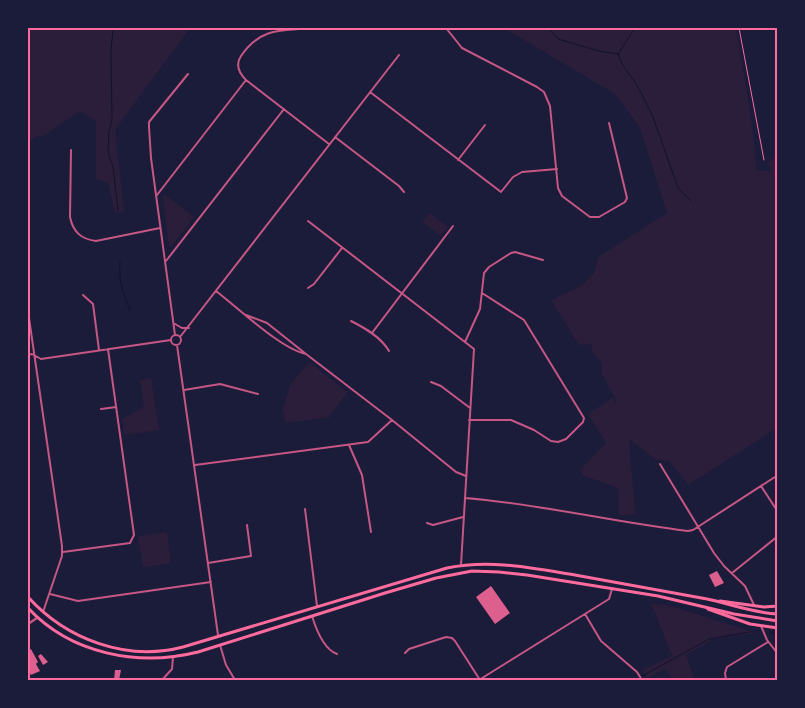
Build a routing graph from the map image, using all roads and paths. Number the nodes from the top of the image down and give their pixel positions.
1 (316, 28) edge
2 (446, 28) edge
3 (739, 28) edge
4 (399, 55) dead end
5 (188, 74) dead end
6 (246, 80) junction
7 (370, 92) junction
8 (284, 109) junction
9 (609, 123) dead end
10 (484, 125) dead end
11 (335, 137) junction
12 (329, 144) junction
13 (71, 150) dead end
14 (458, 160) junction
15 (764, 160) dead end
16 (557, 169) junction
17 (404, 192) dead end
18 (156, 195) junction
19 (308, 221) dead end
20 (453, 226) dead end
21 (160, 228) junction
22 (342, 248) junction
23 (543, 260) dead end
24 (165, 262) junction
25 (308, 288) dead end
26 (216, 292) junction
27 (482, 293) junction
28 (401, 294) junction
29 (83, 295) dead end
30 (28, 311) edge
31 (246, 315) junction
32 (351, 321) dead end
33 (174, 323) junction
34 (189, 328) junction
35 (372, 333) junction
36 (176, 335) junction
37 (180, 338) junction
38 (171, 340) junction
39 (465, 342) junction
40 (177, 345) junction
41 (108, 349) junction
42 (99, 350) junction
43 (390, 350) dead end
44 (306, 354) junction
45 (28, 355) edge
46 (35, 356) junction
47 (431, 382) dead end
48 (184, 390) junction
49 (258, 394) dead end
50 (116, 407) junction
51 (470, 408) junction
52 (101, 409) dead end
53 (392, 420) junction
54 (469, 420) junction
55 (349, 445) junction
56 (660, 464) dead end
57 (195, 465) junction
58 (778, 475) edge
59 (466, 476) junction
60 (761, 486) junction
61 (464, 498) junction
62 (305, 509) dead end
63 (778, 512) edge
64 (463, 517) junction
65 (427, 523) dead end
66 (247, 525) dead end
67 (698, 526) junction
68 (371, 532) dead end
69 (778, 536) edge
70 (63, 552) junction
71 (208, 562) junction
72 (461, 565) junction
73 (460, 573) junction
74 (732, 573) junction
75 (211, 582) junction
76 (613, 582) junction
77 (612, 589) junction
78 (50, 594) junction
79 (28, 597) edge
80 (709, 600) junction
81 (696, 604) junction
82 (754, 605) junction
83 (778, 606) edge
84 (317, 607) junction
85 (28, 608) edge
86 (310, 609) junction
87 (42, 612) junction
88 (319, 614) junction
89 (585, 614) junction
90 (778, 614) edge
91 (312, 616) junction
92 (37, 618) junction
93 (778, 621) edge
94 (28, 624) edge
95 (761, 626) junction
96 (778, 628) edge
97 (219, 637) junction
98 (768, 641) junction
99 (220, 645) junction
100 (174, 650) junction
101 (405, 653) dead end
102 (337, 654) dead end
103 (778, 654) edge
104 (173, 657) junction
105 (162, 680) edge
106 (235, 680) edge
107 (479, 680) edge
108 (642, 680) edge
109 (726, 680) edge

1 - 6 street
2 - 16 street
3 - 15 path
4 - 7 street
5 - 18 street
6 - 8 street
6 - 18 street
7 - 11 street
7 - 14 street
8 - 12 street
8 - 24 street
9 - 16 street
10 - 14 street
11 - 12 street
11 - 17 street
12 - 26 street
13 - 21 street
14 - 16 street
18 - 21 street
19 - 22 street
20 - 28 street
21 - 24 street
22 - 25 street
22 - 28 street
23 - 27 street
24 - 33 street
26 - 31 street
26 - 34 street
27 - 39 street
27 - 54 street
28 - 35 street
28 - 39 street
29 - 42 street
30 - 46 street
31 - 44 street
31 - 44 street
32 - 35 street
33 - 34 street
33 - 36 street
34 - 37 street
35 - 43 street
36 - 37 street
36 - 38 street
37 - 40 street
38 - 40 street
38 - 41 street
39 - 51 street
40 - 48 street
41 - 42 street
41 - 50 street
42 - 46 street
44 - 53 street
45 - 46 street
46 - 70 street
47 - 51 street
48 - 49 street
48 - 57 street
50 - 52 street
50 - 70 street
51 - 54 street
53 - 55 street
53 - 59 street
54 - 59 street
55 - 57 street
55 - 68 street
56 - 67 street
57 - 71 street
58 - 60 street
59 - 61 street
60 - 63 street
60 - 67 street
61 - 64 street
61 - 67 street
62 - 84 street
64 - 65 street
64 - 72 street
66 - 71 street
67 - 74 street
69 - 74 street
70 - 78 street
71 - 75 street
72 - 73 main road
72 - 76 main road
72 - 84 main road
73 - 77 main road
73 - 88 main road
74 - 82 street
75 - 78 street
75 - 97 street
76 - 77 main road
76 - 80 main road
77 - 81 main road
77 - 89 street
78 - 87 street
79 - 87 main road
80 - 82 main road
80 - 90 main road
81 - 93 main road
81 - 95 main road
82 - 83 main road
84 - 86 main road
84 - 88 main road
85 - 92 main road
86 - 91 main road
86 - 97 main road
87 - 92 main road
87 - 100 main road
88 - 91 main road
89 - 107 street
89 - 108 street
91 - 99 main road
91 - 102 street
92 - 94 street
92 - 104 main road
95 - 96 main road
95 - 98 street
97 - 99 main road
97 - 100 main road
98 - 103 street
98 - 109 street
99 - 104 main road
99 - 106 street
100 - 104 main road
101 - 107 street
104 - 105 street

